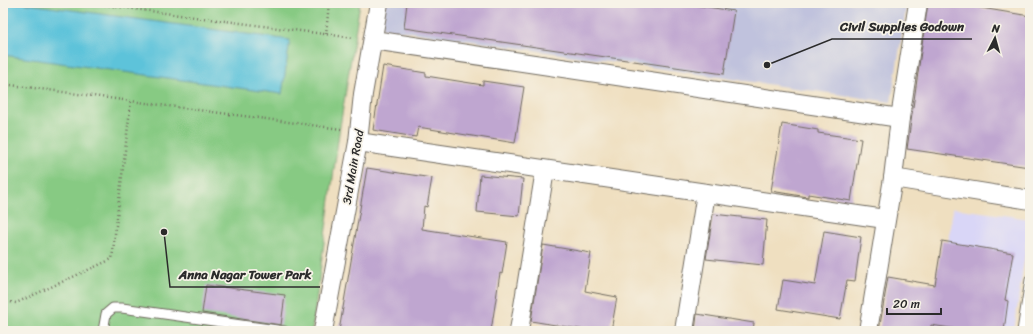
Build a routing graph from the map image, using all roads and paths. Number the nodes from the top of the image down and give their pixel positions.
1 (89, 3) edge
2 (329, 3) edge
3 (379, 3) edge
4 (918, 3) edge
5 (326, 34) junction
6 (373, 40) junction
7 (3, 84) edge
8 (131, 101) junction
9 (900, 118) junction
10 (359, 137) junction
11 (546, 170) junction
12 (893, 178) junction
13 (706, 193) junction
14 (1030, 200) edge
15 (885, 219) junction
16 (1030, 280) edge
17 (3, 301) edge
18 (103, 331) edge
19 (284, 331) edge
20 (323, 331) edge
21 (518, 331) edge
22 (684, 331) edge
23 (868, 331) edge
24 (1022, 331) edge

1 - 5 path
2 - 5 path
3 - 6 street, 3rd Main Road
4 - 9 street
5 - 6 path
6 - 9 street
6 - 10 street, 3rd Main Road
7 - 8 path
8 - 10 path
8 - 17 path
9 - 12 street
10 - 11 street
10 - 20 street, 3rd Main Road
11 - 13 street
11 - 21 street
12 - 14 street
12 - 15 street
13 - 15 street
13 - 22 street
15 - 23 street
16 - 24 lane
18 - 19 lane

